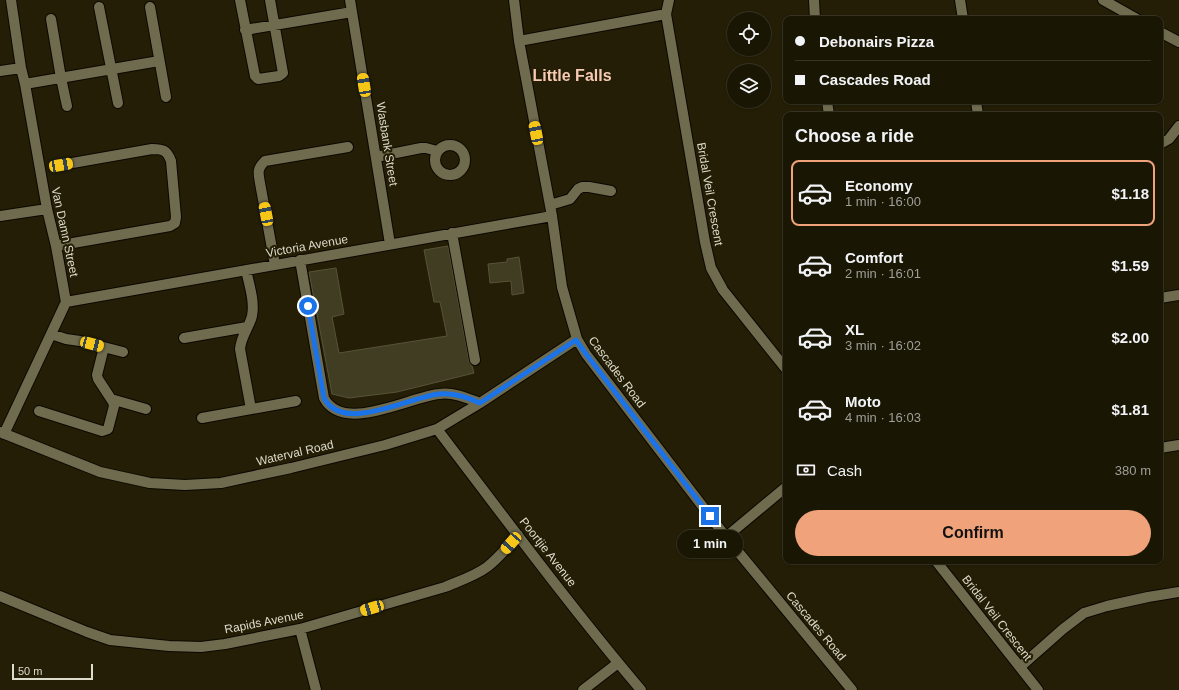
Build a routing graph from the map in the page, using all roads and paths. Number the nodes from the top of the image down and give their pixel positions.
1 (11, 0) edge
2 (240, 0) edge
3 (270, 0) edge
4 (350, 0) edge
5 (514, 0) edge
6 (669, 0) edge
7 (814, 0) edge
8 (960, 0) edge
9 (1103, 0) edge
10 (99, 7) dead end
11 (150, 7) dead end
12 (352, 12) junction
13 (666, 14) junction
14 (815, 16) edge
15 (963, 16) edge
16 (1132, 16) edge
17 (51, 19) dead end
18 (274, 25) junction
19 (246, 30) junction
20 (1163, 34) edge
21 (519, 41) junction
22 (1179, 42) edge
23 (159, 61) junction
24 (21, 68) junction
25 (112, 70) junction
26 (0, 72) edge
27 (61, 78) junction
28 (25, 84) junction
29 (166, 97) dead end
30 (118, 104) dead end
31 (67, 106) dead end
32 (1179, 126) edge
33 (1163, 142) edge
34 (348, 147) dead end
35 (437, 151) dead end
36 (376, 157) junction
37 (61, 165) dead end
38 (611, 191) dead end
39 (550, 205) junction
40 (47, 209) junction
41 (0, 216) edge
42 (552, 216) junction
43 (452, 233) junction
44 (390, 244) junction
45 (56, 246) junction
46 (300, 260) junction
47 (275, 265) junction
48 (246, 270) junction
49 (1179, 295) edge
50 (1163, 298) edge
51 (66, 302) junction
52 (247, 328) junction
53 (51, 334) junction
54 (184, 338) dead end
55 (576, 340) junction
56 (104, 347) junction
57 (123, 352) dead end
58 (475, 360) dead end
59 (783, 365) edge
60 (110, 399) junction
61 (296, 400) dead end
62 (480, 403) junction
63 (146, 409) dead end
64 (251, 409) junction
65 (39, 412) dead end
66 (202, 418) dead end
67 (436, 429) junction
68 (2, 433) edge
69 (1179, 445) edge
70 (1163, 448) edge
71 (783, 490) edge
72 (518, 535) junction
73 (726, 538) junction
74 (938, 564) edge
75 (1179, 592) edge
76 (0, 596) edge
77 (300, 629) junction
78 (618, 663) junction
79 (1020, 667) junction
80 (316, 690) edge
81 (583, 690) edge
82 (641, 690) edge
83 (852, 690) edge
84 (1038, 690) edge

1 - 24 street, Van Damn Street
2 - 19 street
3 - 18 street
4 - 12 street, Wasbank Street
5 - 21 street, Cascades Road
6 - 13 street, Bridal Veil Crescent
7 - 14 street
8 - 15 street
9 - 16 street
10 - 25 street
11 - 23 street
12 - 18 street
12 - 36 street, Wasbank Street
13 - 21 street
13 - 59 street, Bridal Veil Crescent
17 - 27 street
18 - 19 street
18 - 19 street
20 - 22 street
21 - 39 street, Cascades Road
23 - 25 street
23 - 29 street
24 - 26 street
24 - 28 street, Van Damn Street
25 - 27 street
25 - 30 street
27 - 28 street
27 - 31 street
28 - 40 street, Van Damn Street
32 - 33 street
34 - 47 street
35 - 36 street
36 - 44 street, Wasbank Street
37 - 45 street
38 - 39 street
39 - 42 street, Cascades Road
40 - 41 street
40 - 45 street, Van Damn Street
42 - 43 street, Victoria Avenue
42 - 55 street, Cascades Road
43 - 44 street, Victoria Avenue
43 - 58 street
44 - 46 street, Victoria Avenue
45 - 51 street, Van Damn Street
46 - 47 street, Victoria Avenue
46 - 62 street
47 - 48 street, Victoria Avenue
48 - 51 street, Victoria Avenue
48 - 52 street
49 - 50 street
51 - 53 street
52 - 54 street
52 - 64 street
53 - 56 street
53 - 68 street
55 - 62 street, Waterval Road
55 - 73 street, Cascades Road
56 - 57 street
56 - 60 street
60 - 63 street
60 - 65 street
61 - 64 street
62 - 67 street, Waterval Road
64 - 66 street
67 - 68 street, Waterval Road
67 - 72 street, Poortjie Avenue
69 - 70 street
71 - 73 street
72 - 77 street, Rapids Avenue
72 - 78 street, Poortjie Avenue
73 - 83 street, Cascades Road
74 - 79 street, Bridal Veil Crescent
75 - 79 street
76 - 77 street, Rapids Avenue
77 - 80 street
78 - 81 street
78 - 82 street, Poortjie Avenue
79 - 84 street, Bridal Veil Crescent

